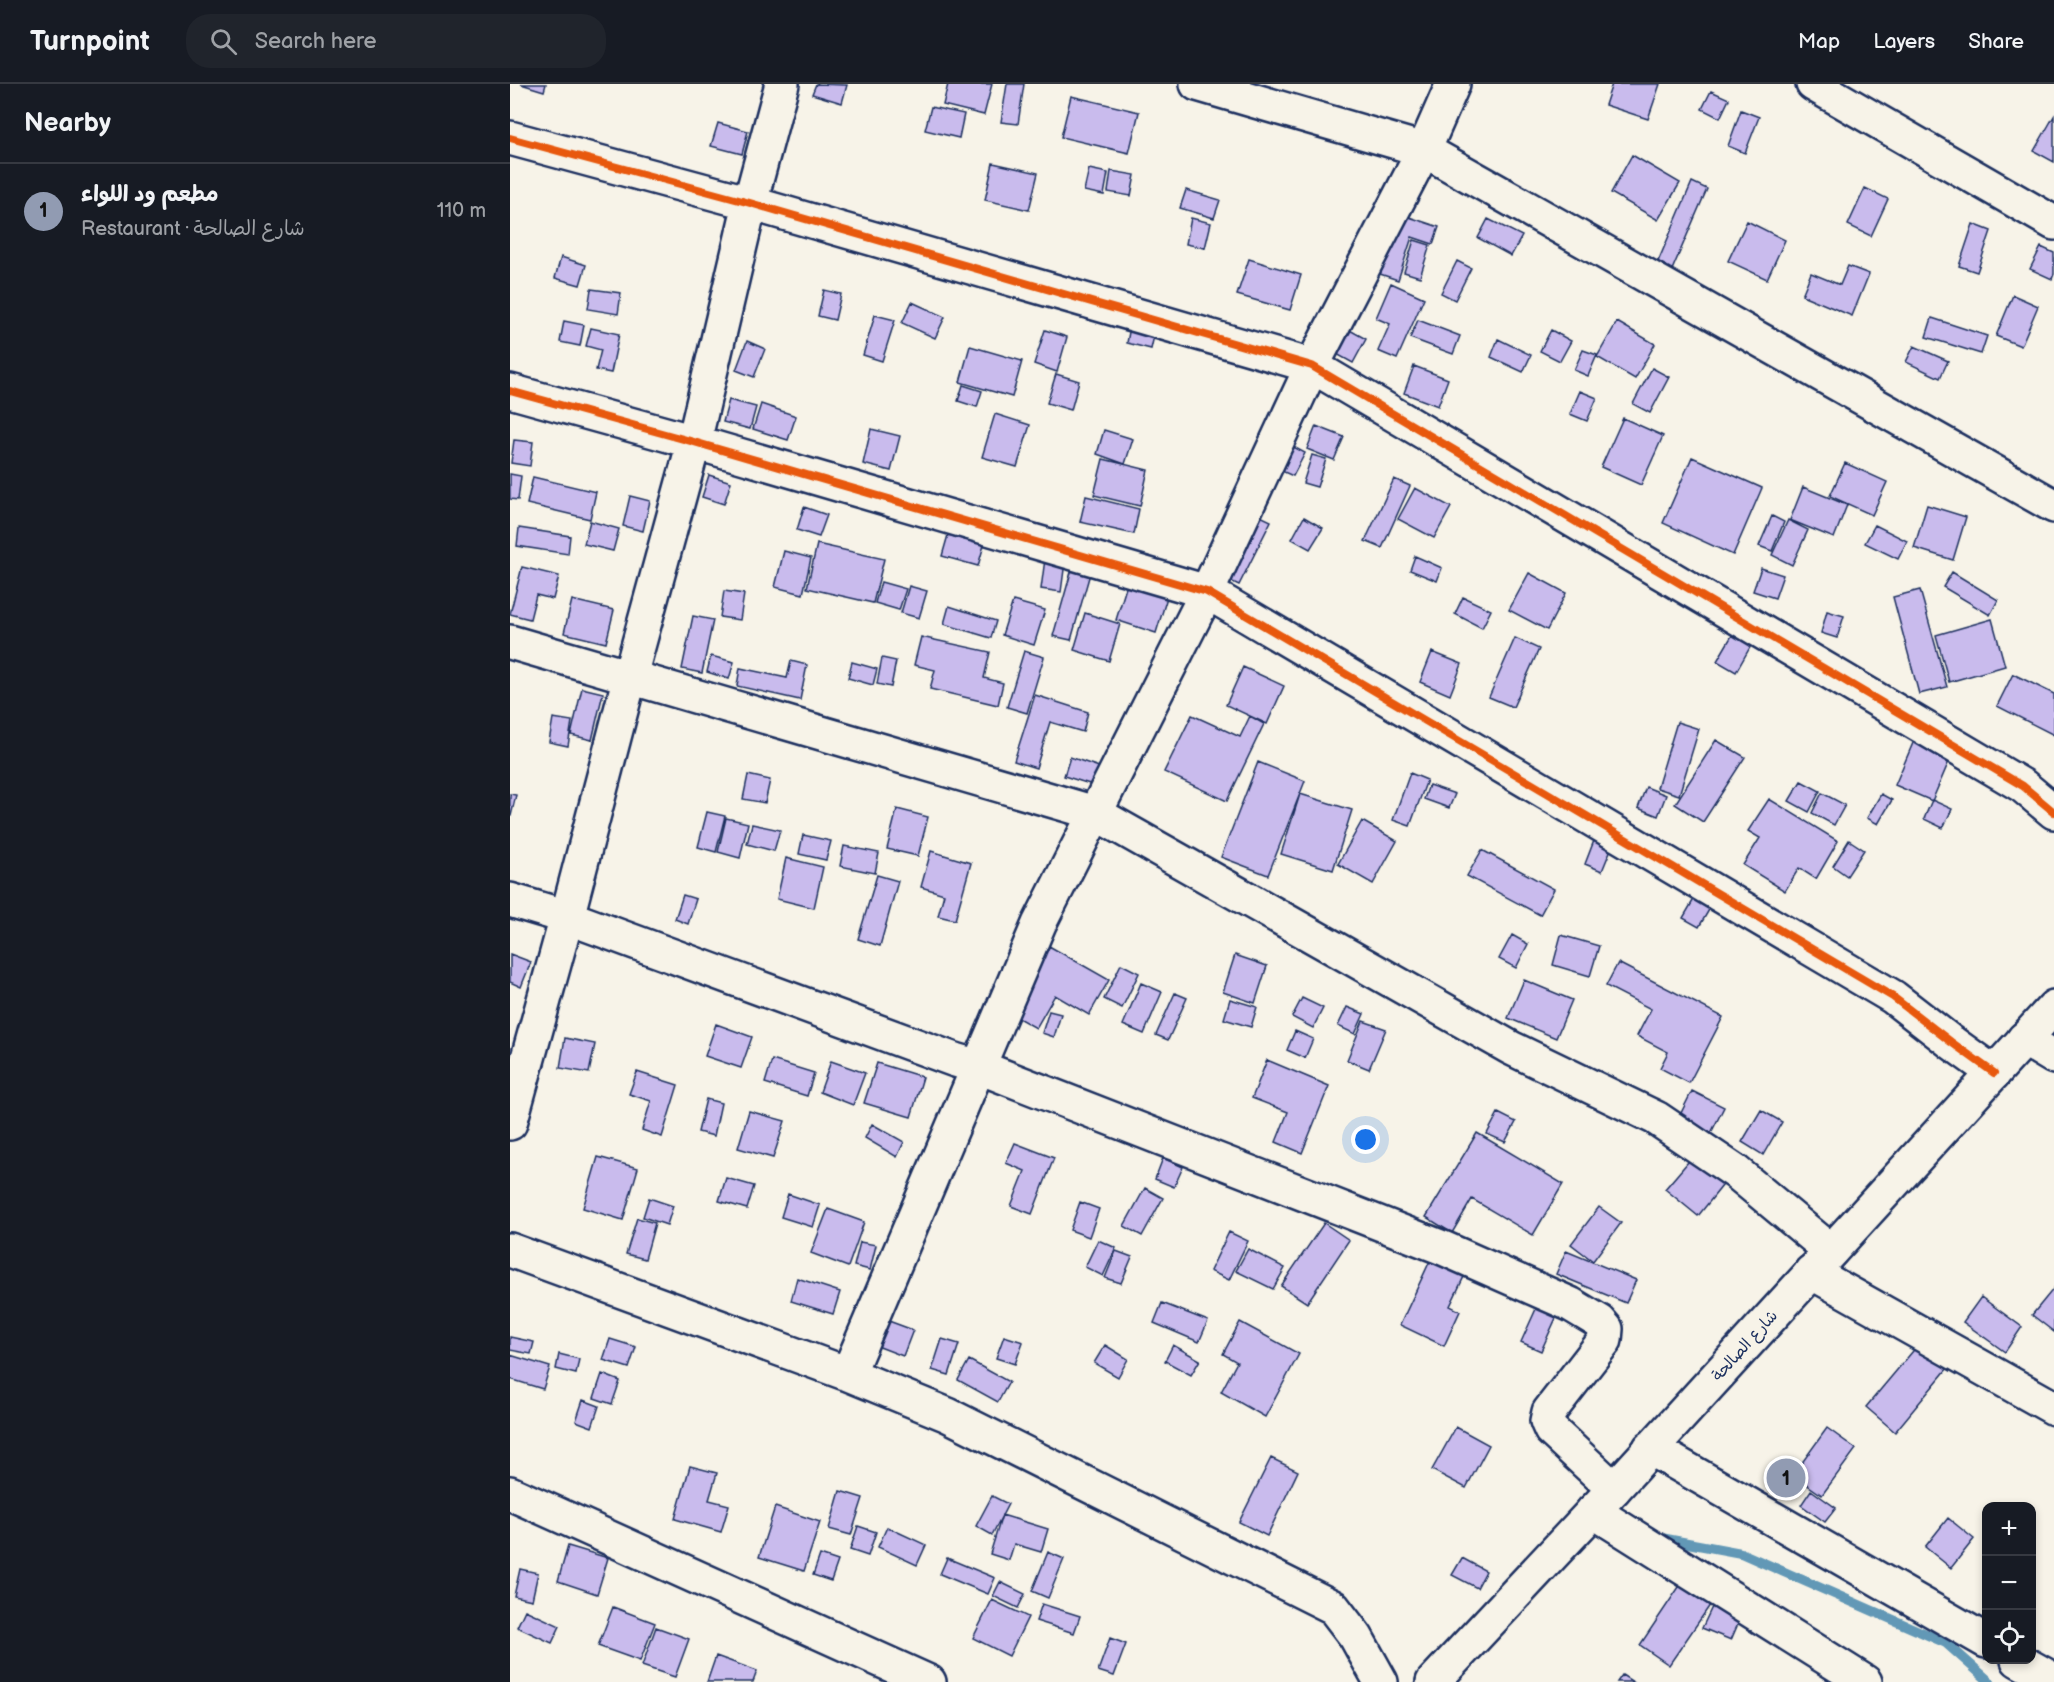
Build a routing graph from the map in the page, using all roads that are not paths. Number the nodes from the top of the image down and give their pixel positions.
1 (782, 84) edge
2 (1197, 84) edge
3 (1453, 84) edge
4 (1813, 84) edge
5 (510, 138) edge
6 (1424, 150) junction
7 (750, 203) junction
8 (2054, 222) edge
9 (1312, 366) junction
10 (510, 391) edge
11 (694, 442) junction
12 (2054, 506) edge
13 (1207, 592) junction
14 (510, 642) edge
15 (630, 676) junction
16 (2054, 812) edge
17 (1095, 813) junction
18 (510, 900) edge
19 (567, 917) junction
20 (2054, 1007) edge
21 (2024, 1039) junction
22 (2054, 1057) edge
23 (979, 1067) junction
24 (1994, 1073) junction
25 (510, 1123) edge
26 (510, 1250) edge
27 (1821, 1261) junction
28 (848, 1374) junction
29 (2054, 1408) edge
30 (1650, 1448) junction
31 (510, 1493) edge
32 (1603, 1500) junction
33 (1982, 1639) edge
34 (2027, 1664) edge
35 (2054, 1680) edge
36 (929, 1682) edge
37 (1381, 1682) edge
38 (1433, 1682) edge
39 (1865, 1682) edge

1 - 7 street
2 - 6 street
3 - 6 street
4 - 8 street
5 - 7 street
6 - 9 street
6 - 12 street
7 - 9 street
7 - 11 street
9 - 13 street
9 - 16 street
10 - 11 street
11 - 13 street
11 - 15 street
13 - 17 street
13 - 24 street
14 - 15 street
15 - 17 street
15 - 19 street
17 - 23 street
17 - 27 street
18 - 19 street
19 - 23 street
19 - 25 street
20 - 21 street, شارع الصالحة
21 - 22 street
21 - 24 street, شارع الصالحة
23 - 28 street
23 - 32 street
24 - 27 street, شارع الصالحة
26 - 28 street
27 - 29 street
27 - 30 street, شارع الصالحة
28 - 37 street
30 - 32 street, شارع الصالحة
30 - 33 street
31 - 36 street
32 - 38 street, شارع الصالحة
32 - 39 street
34 - 35 street

